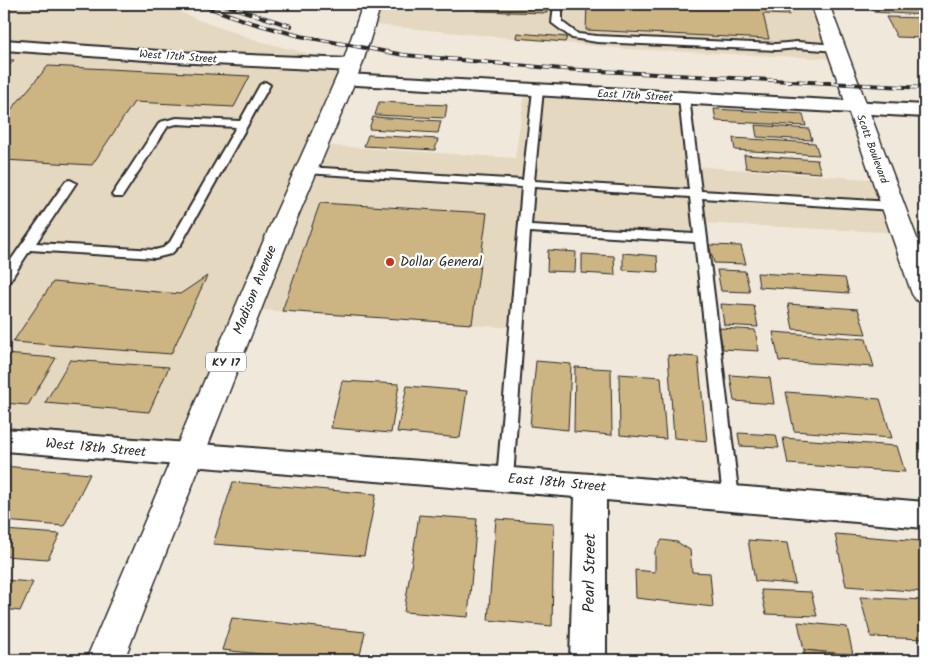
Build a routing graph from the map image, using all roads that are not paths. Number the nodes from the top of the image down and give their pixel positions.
1 (372, 4) edge
2 (558, 4) edge
3 (820, 4) edge
4 (4, 45) edge
5 (837, 48) junction
6 (349, 73) junction
7 (266, 85) dead end
8 (538, 90) junction
9 (684, 98) junction
10 (857, 108) junction
11 (925, 111) edge
12 (244, 124) junction
13 (306, 170) junction
14 (70, 183) dead end
15 (528, 184) junction
16 (695, 194) junction
17 (118, 195) dead end
18 (893, 206) junction
19 (525, 228) junction
20 (700, 238) junction
21 (27, 246) junction
22 (4, 280) edge
23 (925, 294) edge
24 (4, 440) edge
25 (188, 456) junction
26 (505, 479) junction
27 (591, 486) junction
28 (731, 498) junction
29 (925, 515) edge
30 (105, 660) edge
31 (588, 660) edge

1 - 6 main road, Madison Avenue / KY 17
2 - 5 lane
3 - 5 main road, Scott Boulevard
4 - 6 street, West 17th Street
5 - 10 main road, Scott Boulevard
6 - 8 street, East 17th Street
6 - 13 main road, Madison Avenue / KY 17
7 - 12 lane
8 - 9 street, East 17th Street
8 - 15 lane
9 - 10 street, East 17th Street
9 - 16 lane
10 - 11 street, East 17th Street
10 - 18 main road, Scott Boulevard
12 - 17 lane
12 - 21 lane
13 - 15 lane
13 - 25 main road, Madison Avenue / KY 17
14 - 21 lane
15 - 16 lane
15 - 19 lane
16 - 18 lane
16 - 20 lane
18 - 23 main road, Scott Boulevard
19 - 20 lane
19 - 26 lane
20 - 28 lane
21 - 22 lane
24 - 25 street, West 18th Street
25 - 26 street, East 18th Street
25 - 30 main road, Madison Avenue / KY 17
26 - 27 street, East 18th Street
27 - 28 street, East 18th Street
27 - 31 street, Pearl Street
28 - 29 street, East 18th Street

